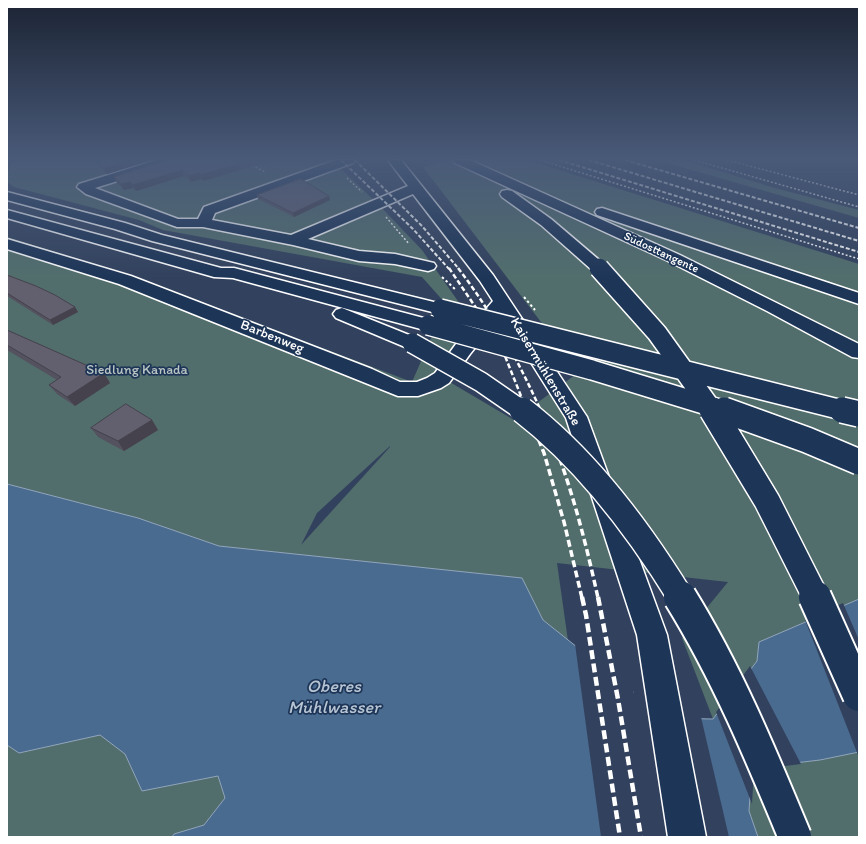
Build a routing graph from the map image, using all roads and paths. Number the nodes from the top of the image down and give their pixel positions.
1 (21, 199) edge
2 (111, 199) edge
3 (238, 199) edge
4 (369, 199) edge
5 (390, 199) edge
6 (424, 199) edge
7 (515, 199) edge
8 (545, 199) edge
9 (567, 199) edge
10 (667, 199) edge
11 (835, 199) edge
12 (376, 206) junction
13 (582, 206) junction
14 (859, 206) edge
15 (7, 214) edge
16 (203, 223) junction
17 (293, 240) junction
18 (7, 244) edge
19 (859, 259) edge
20 (428, 266) junction
21 (220, 273) junction
22 (859, 299) edge
23 (495, 309) junction
24 (427, 325) junction
25 (858, 346) edge
26 (859, 414) edge
27 (859, 462) edge
28 (859, 695) edge
29 (686, 837) edge
30 (795, 837) edge

1 - 24 main road
2 - 16 main road
3 - 16 main road
4 - 12 path
5 - 12 main road
6 - 23 main road, Kaisermühlenstraße
7 - 28 main road, bridge
8 - 25 main road, Südosttangente
9 - 13 main road, Südosttangente
10 - 19 path
11 - 14 path
12 - 17 main road
12 - 20 path
13 - 22 main road
13 - 25 main road, Südosttangente
15 - 21 main road
16 - 17 main road
17 - 20 main road
18 - 23 main road, Barbenweg
20 - 23 path
21 - 24 main road
21 - 24 main road
23 - 29 main road, Kaisermühlenstraße
24 - 26 main road, bridge
24 - 27 main road, bridge
24 - 30 main road, bridge

